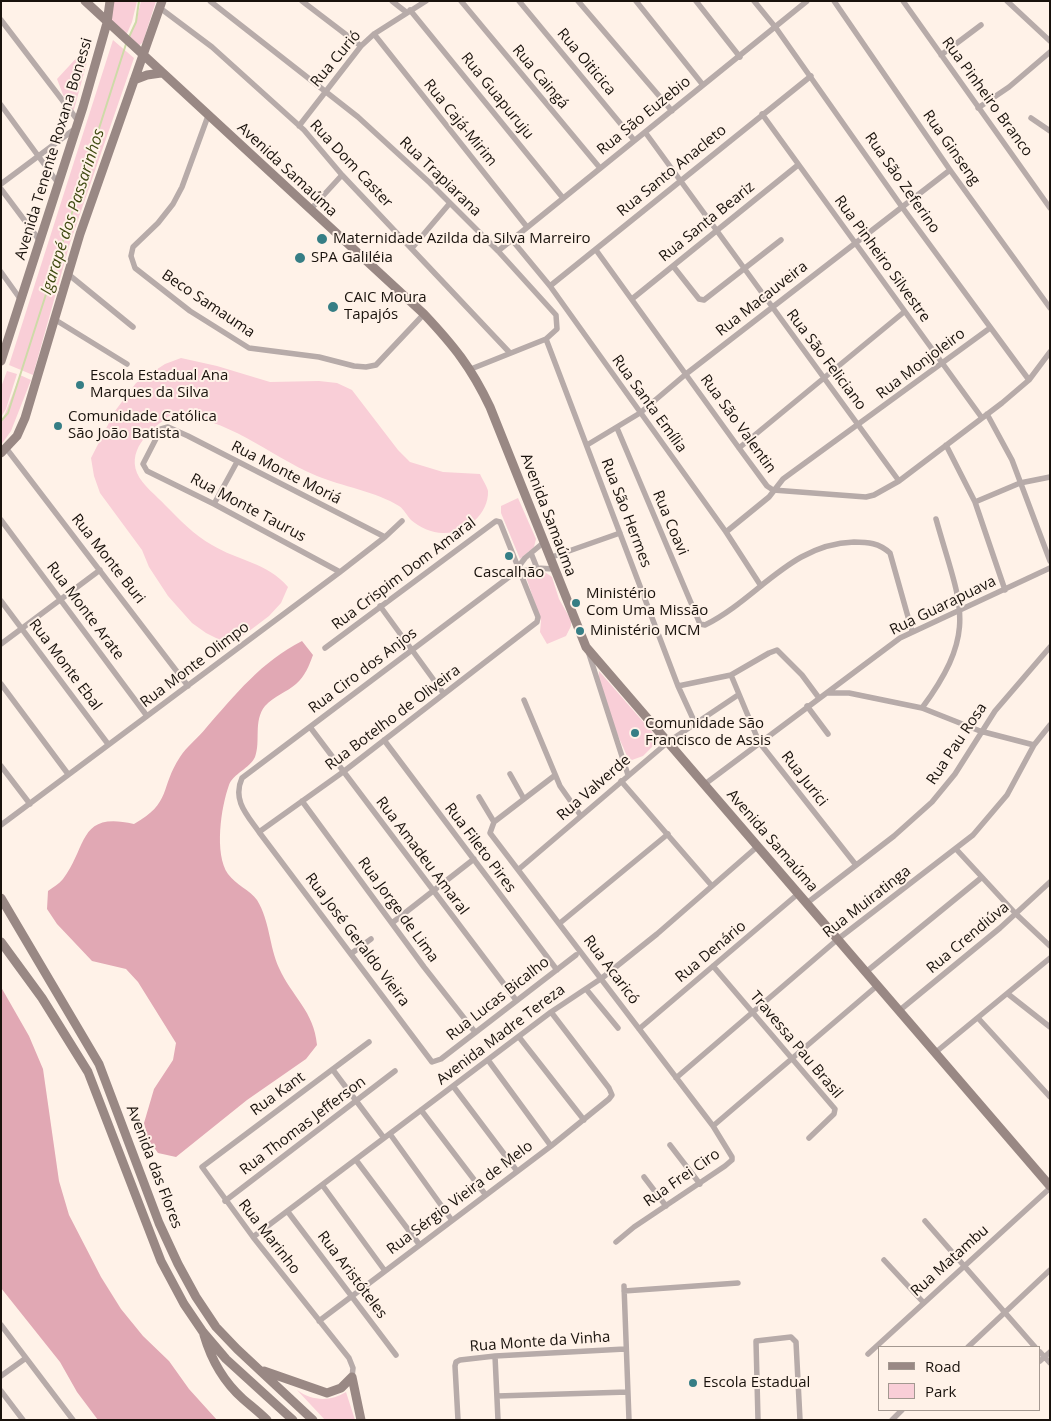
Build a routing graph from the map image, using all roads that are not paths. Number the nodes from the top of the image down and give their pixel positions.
1 (92, 1) edge
2 (110, 1) edge
3 (210, 1) edge
4 (302, 1) edge
5 (392, 1) edge
6 (426, 1) edge
7 (461, 1) edge
8 (519, 1) edge
9 (578, 1) edge
10 (636, 1) edge
11 (696, 1) edge
12 (754, 1) edge
13 (807, 1) edge
14 (834, 1) edge
15 (1007, 1) edge
16 (85, 2) edge
17 (905, 2) edge
18 (161, 4) edge
19 (408, 11) junction
20 (1, 20) edge
21 (107, 23) junction
22 (981, 25) dead end
23 (776, 28) junction
24 (374, 34) junction
25 (1050, 41) edge
26 (361, 46) junction
27 (1050, 52) edge
28 (941, 55) junction
29 (142, 57) junction
30 (740, 57) junction
31 (161, 73) junction
32 (811, 76) junction
33 (134, 80) junction
34 (703, 85) junction
35 (324, 92) junction
36 (1, 105) edge
37 (978, 108) junction
38 (672, 110) junction
39 (762, 114) junction
40 (208, 116) junction
41 (1032, 118) dead end
42 (78, 125) junction
43 (299, 126) junction
44 (1050, 131) edge
45 (645, 132) junction
46 (634, 140) junction
47 (38, 156) junction
48 (798, 165) junction
49 (600, 168) junction
50 (950, 170) junction
51 (342, 175) junction
52 (679, 182) junction
53 (1, 184) edge
54 (58, 184) junction
55 (1, 189) edge
56 (563, 198) junction
57 (450, 203) junction
58 (902, 207) junction
59 (1050, 208) edge
60 (310, 211) junction
61 (527, 227) junction
62 (716, 232) junction
63 (512, 240) junction
64 (781, 240) dead end
65 (40, 242) junction
66 (855, 243) junction
67 (412, 248) junction
68 (596, 250) junction
69 (498, 251) junction
70 (673, 266) junction
71 (744, 269) junction
72 (1, 272) edge
73 (68, 274) junction
74 (550, 286) junction
75 (632, 298) junction
76 (21, 300) junction
77 (771, 308) junction
78 (1050, 308) edge
79 (904, 312) junction
80 (424, 314) junction
81 (54, 319) junction
82 (133, 327) dead end
83 (990, 328) junction
84 (546, 339) junction
85 (510, 352) junction
86 (1050, 352) edge
87 (2, 357) edge
88 (127, 364) dead end
89 (942, 364) junction
90 (471, 369) junction
91 (686, 374) junction
92 (824, 379) junction
93 (1029, 380) junction
94 (640, 413) junction
95 (984, 416) junction
96 (859, 426) junction
97 (617, 428) junction
98 (587, 445) junction
99 (946, 445) junction
100 (739, 448) junction
101 (4, 451) edge
102 (237, 462) junction
103 (144, 467) joint
104 (1050, 477) edge
105 (900, 481) junction
106 (1020, 484) junction
107 (774, 490) junction
108 (975, 502) junction
109 (214, 504) junction
110 (936, 519) dead end
111 (1, 520) edge
112 (402, 521) dead end
113 (726, 532) junction
114 (620, 533) junction
115 (385, 537) junction
116 (543, 544) junction
117 (531, 553) junction
118 (549, 558) junction
119 (1050, 561) edge
120 (537, 568) junction
121 (1050, 568) edge
122 (519, 569) junction
123 (553, 569) junction
124 (100, 570) junction
125 (340, 572) junction
126 (761, 586) junction
127 (1005, 590) junction
128 (61, 600) junction
129 (1, 601) edge
130 (380, 606) junction
131 (961, 609) junction
132 (22, 629) junction
133 (912, 631) junction
134 (1, 644) edge
135 (586, 647) junction
136 (1050, 647) edge
137 (325, 648) dead end
138 (413, 650) junction
139 (731, 675) junction
140 (1, 684) edge
141 (188, 686) junction
142 (678, 686) junction
143 (827, 692) junction
144 (444, 694) junction
145 (738, 695) junction
146 (819, 698) junction
147 (524, 700) dead end
148 (807, 706) junction
149 (922, 708) junction
150 (147, 716) junction
151 (695, 723) junction
152 (1050, 725) edge
153 (310, 727) junction
154 (980, 731) junction
155 (828, 734) dead end
156 (384, 740) junction
157 (668, 742) junction
158 (759, 742) junction
159 (108, 744) junction
160 (1034, 745) junction
161 (1, 766) edge
162 (343, 772) junction
163 (68, 774) junction
164 (510, 774) dead end
165 (628, 774) junction
166 (554, 776) junction
167 (621, 781) junction
168 (705, 784) junction
169 (478, 797) dead end
170 (524, 799) junction
171 (302, 801) junction
172 (30, 804) junction
173 (581, 816) junction
174 (494, 822) junction
175 (1, 825) edge
176 (259, 832) junction
177 (668, 834) junction
178 (758, 846) junction
179 (956, 849) junction
180 (474, 860) junction
181 (856, 866) junction
182 (519, 869) junction
183 (980, 878) junction
184 (1050, 882) edge
185 (712, 886) junction
186 (433, 891) junction
187 (799, 893) junction
188 (1, 898) edge
189 (807, 903) junction
190 (1016, 914) junction
191 (392, 923) junction
192 (560, 923) junction
193 (371, 939) dead end
194 (838, 939) junction
195 (1, 942) edge
196 (1050, 946) edge
197 (352, 953) junction
198 (576, 955) dead end
199 (1050, 958) edge
200 (713, 966) junction
201 (1041, 967) junction
202 (1050, 967) edge
203 (556, 970) junction
204 (866, 972) junction
205 (602, 978) junction
206 (878, 985) junction
207 (586, 989) junction
208 (1008, 994) junction
209 (516, 1000) junction
210 (900, 1010) junction
211 (551, 1012) junction
212 (752, 1012) junction
213 (978, 1018) junction
214 (1050, 1027) edge
215 (618, 1028) dead end
216 (640, 1029) junction
217 (475, 1032) junction
218 (519, 1037) junction
219 (369, 1042) dead end
220 (936, 1052) junction
221 (791, 1058) junction
222 (488, 1060) junction
223 (435, 1062) joint
224 (333, 1070) junction
225 (395, 1071) dead end
226 (676, 1078) junction
227 (453, 1086) junction
228 (1050, 1097) edge
229 (356, 1102) junction
230 (421, 1110) junction
231 (584, 1120) junction
232 (713, 1126) junction
233 (390, 1134) junction
234 (384, 1138) junction
235 (809, 1138) dead end
236 (670, 1145) dead end
237 (551, 1146) junction
238 (356, 1160) junction
239 (202, 1167) joint
240 (517, 1171) junction
241 (644, 1178) dead end
242 (700, 1184) junction
243 (323, 1186) junction
244 (1050, 1187) edge
245 (485, 1194) junction
246 (225, 1201) junction
247 (666, 1206) junction
248 (288, 1212) junction
249 (451, 1220) junction
250 (925, 1221) dead end
251 (253, 1237) junction
252 (616, 1242) dead end
253 (419, 1244) junction
254 (884, 1260) dead end
255 (964, 1267) junction
256 (1050, 1270) edge
257 (385, 1271) junction
258 (738, 1284) dead end
259 (353, 1295) junction
260 (923, 1302) junction
261 (1004, 1313) junction
262 (319, 1321) junction
263 (1, 1325) edge
264 (203, 1332) junction
265 (969, 1346) edge
266 (1034, 1346) edge
267 (625, 1349) junction
268 (1050, 1352) edge
269 (868, 1354) dead end
270 (396, 1355) dead end
271 (495, 1356) junction
272 (1041, 1357) edge
273 (26, 1358) junction
274 (1050, 1363) edge
275 (255, 1367) junction
276 (1, 1376) edge
277 (352, 1377) junction
278 (1, 1391) edge
279 (628, 1392) junction
280 (498, 1396) junction
281 (901, 1411) edge
282 (23, 1420) edge
283 (73, 1420) edge
284 (267, 1420) edge
285 (293, 1420) edge
286 (313, 1420) edge
287 (361, 1420) edge
288 (458, 1420) edge
289 (498, 1420) edge
290 (629, 1420) edge
291 (758, 1420) edge
292 (800, 1420) edge
293 (892, 1420) edge

1 - 16 street
2 - 21 street, Avenida Tenente Roxana Bonessi
3 - 35 street, Rua Trapiarana
4 - 26 street
5 - 19 street, Rua Guapuruju
6 - 19 street, Rua Curió
7 - 49 street, Rua Caingá
8 - 46 street, Rua Oiticica
9 - 38 street
10 - 34 street
11 - 30 street
12 - 23 street, Rua São Zeferino
13 - 23 street, Rua São Euzebio
14 - 50 street, Rua Ginseng
15 - 25 street
16 - 21 street, Avenida Samaúma
17 - 28 street, Rua Pinheiro Branco
18 - 29 street
18 - 43 street, Rua Dom Caster
19 - 24 street, Rua Curió
19 - 56 street, Rua Guapuruju
20 - 42 street
21 - 29 street, Avenida Samaúma
21 - 42 street, Avenida Tenente Roxana Bonessi
22 - 28 street
23 - 30 street, Rua São Euzebio
23 - 32 street, Rua São Zeferino
24 - 26 street, Rua Curió
24 - 61 street, Rua Cajá-Mirim
26 - 35 street, Rua Curió
27 - 37 street
28 - 37 street, Rua Pinheiro Branco
29 - 31 street, Avenida Samaúma
29 - 33 street
30 - 34 street, Rua São Euzebio
31 - 33 street
31 - 40 street, Avenida Samaúma
32 - 39 street, Rua Santo Anacleto
32 - 58 street, Rua São Zeferino
33 - 73 street
34 - 38 street, Rua São Euzebio
35 - 43 street, Rua Curió
35 - 57 street, Rua Trapiarana
36 - 47 street
37 - 59 street, Rua Pinheiro Branco
38 - 45 street, Rua São Euzebio
39 - 48 street, Rua Pinheiro Silvestre
39 - 52 street, Rua Santo Anacleto
40 - 60 street, Avenida Samaúma
40 - 80 street, Beco Samauma
41 - 44 street
42 - 47 street
42 - 54 street, Avenida Tenente Roxana Bonessi
43 - 51 street, Rua Dom Caster
45 - 46 street, Rua São Euzebio
45 - 52 street, Rua São Feliciano
46 - 49 street, Rua São Euzebio
47 - 53 street
47 - 54 street
48 - 62 street, Rua Santa Beariz
48 - 66 street, Rua Pinheiro Silvestre
49 - 56 street, Rua São Euzebio
50 - 58 street, Rua Macauveira
50 - 78 street, Rua Ginseng
51 - 60 street
51 - 67 street, Rua Dom Caster
52 - 62 street, Rua São Feliciano
52 - 68 street, Rua Santo Anacleto
54 - 65 street, Avenida Tenente Roxana Bonessi
55 - 65 street
56 - 61 street, Rua São Euzebio
57 - 67 street
57 - 69 street, Rua Trapiarana
58 - 66 street, Rua Macauveira
58 - 83 street, Rua São Zeferino
60 - 80 street, Avenida Samaúma
61 - 63 street, Rua São Euzebio
62 - 70 street, Rua Santa Beariz
62 - 71 street, Rua São Feliciano
63 - 69 street, Rua São Euzebio
63 - 74 street, Rua Santa Emília
64 - 71 street
65 - 76 street, Avenida Tenente Roxana Bonessi
66 - 77 street, Rua Macauveira
66 - 79 street, Rua Pinheiro Silvestre
67 - 85 street, Rua Dom Caster
68 - 74 street, Rua Santo Anacleto
68 - 75 street, Rua São Valentin
69 - 84 street, Rua Trapiarana
70 - 71 street
70 - 75 street, Rua Santa Beariz
71 - 77 street, Rua São Feliciano
72 - 76 street
73 - 81 street
73 - 82 street
74 - 94 street, Rua Santa Emília
75 - 91 street, Rua São Valentin
76 - 87 street, Avenida Tenente Roxana Bonessi
77 - 91 street, Rua Macauveira
77 - 92 street, Rua São Feliciano
79 - 89 street, Rua Pinheiro Silvestre
79 - 92 street
80 - 90 street, Avenida Samaúma
81 - 88 street
81 - 101 street
83 - 89 street, Rua Monjoleiro
83 - 93 street, Rua São Zeferino
84 - 85 street
84 - 98 street, Rua São Hermes
85 - 90 street
86 - 93 street, Rua São Valentin
89 - 95 street, Rua Pinheiro Silvestre
89 - 96 street, Rua Monjoleiro
90 - 116 street, Avenida Samaúma
91 - 94 street, Rua Macauveira
91 - 100 street, Rua São Valentin
92 - 96 street, Rua São Feliciano
92 - 100 street
93 - 95 street, Rua São Valentin
94 - 97 street, Rua Macauveira
94 - 113 street, Rua Santa Emília
95 - 99 street, Rua São Valentin
95 - 106 street, Rua Pinheiro Silvestre
96 - 105 street, Rua São Feliciano
96 - 107 street, Rua Monjoleiro
97 - 98 street, Rua Macauveira
97 - 126 street, Rua Coavi
98 - 114 street, Rua São Hermes
99 - 105 street, Rua São Valentin
99 - 108 street
100 - 107 street, Rua São Valentin
101 - 124 street, Rua Monte Buri
102 - 103 street, Rua Monte Moriá
102 - 109 street
102 - 115 street, Rua Monte Moriá
103 - 109 street, Rua Monte Taurus
104 - 106 street
105 - 107 street, Rua São Valentin
106 - 108 street
106 - 119 street, Rua Pinheiro Silvestre
107 - 113 street, Rua Monjoleiro
108 - 127 street
109 - 125 street, Rua Monte Taurus
110 - 131 street
111 - 128 street, Rua Monte Arate
112 - 115 street, Rua Monte Olimpo
113 - 126 street, Rua Santa Emília
114 - 118 street
114 - 142 street, Rua São Hermes
115 - 125 street, Rua Monte Olimpo
116 - 117 street
116 - 118 street, Avenida Samaúma
117 - 120 street
117 - 122 street
118 - 123 street, Avenida Samaúma
120 - 122 street
120 - 123 street
121 - 127 street, Rua Guarapuava
122 - 130 street, Rua Crispim Dom Amaral
122 - 138 street, Rua Ciro dos Anjos
122 - 144 street, Rua Botelho de Oliveira
123 - 135 street, Avenida Samaúma
124 - 128 street
124 - 141 street, Rua Monte Buri
125 - 141 street, Rua Monte Olimpo
126 - 133 street
127 - 131 street, Rua Guarapuava
128 - 132 street
128 - 150 street, Rua Monte Arate
129 - 132 street, Rua Monte Ebal
130 - 137 street, Rua Crispim Dom Amaral
130 - 138 street
131 - 133 street, Rua Guarapuava
131 - 149 street
132 - 134 street
132 - 159 street, Rua Monte Ebal
133 - 143 street, Rua Guarapuava
135 - 157 street, Avenida Samaúma
135 - 165 street
136 - 154 street, Rua Pau Rosa
138 - 144 street
138 - 153 street, Rua Ciro dos Anjos
139 - 142 street
139 - 145 street, Rua Jurici
139 - 146 street
140 - 163 street
141 - 150 street, Rua Monte Olimpo
142 - 151 street, Rua São Hermes
143 - 146 street, Rua Guarapuava
143 - 149 street
144 - 156 street, Rua Botelho de Oliveira
145 - 151 street, Rua Valverde
145 - 158 street, Rua Jurici
146 - 148 street, Rua Guarapuava
147 - 166 street
148 - 155 street
148 - 158 street, Rua Guarapuava
149 - 154 street
150 - 159 street, Rua Monte Olimpo
151 - 157 street, Rua Valverde
152 - 160 street, Rua Muiratinga
153 - 162 street, Rua Amadeu Amaral
153 - 176 street, Rua Ciro dos Anjos
154 - 160 street
154 - 181 street, Rua Pau Rosa
156 - 162 street, Rua Botelho de Oliveira
156 - 180 street, Rua Fileto Pires
157 - 165 street, Rua Valverde
157 - 168 street, Avenida Samaúma
158 - 168 street, Rua Guarapuava
158 - 181 street, Rua Jurici
159 - 163 street, Rua Monte Olimpo
160 - 179 street, Rua Muiratinga
161 - 172 street
162 - 171 street, Rua Botelho de Oliveira
162 - 186 street, Rua Amadeu Amaral
163 - 172 street, Rua Monte Olimpo
164 - 170 street
165 - 167 street, Rua Valverde
166 - 170 street
166 - 173 street
167 - 173 street, Rua Valverde
167 - 177 street
168 - 178 street, Avenida Samaúma
169 - 174 street
170 - 174 street
171 - 176 street, Rua Botelho de Oliveira
171 - 191 street, Rua Jorge de Lima
172 - 175 street, Rua Monte Olimpo
173 - 182 street, Rua Valverde
174 - 182 street, Rua Acaricó
176 - 197 street, Rua José Geraldo Vieira
177 - 185 street
177 - 192 street
178 - 185 street, Avenida Madre Tereza
178 - 187 street, Avenida Samaúma
179 - 183 street
179 - 194 street, Rua Muiratinga
180 - 186 street
180 - 203 street, Rua Fileto Pires
181 - 189 street, Rua Pau Rosa
182 - 192 street, Rua Acaricó
183 - 190 street
183 - 204 street
184 - 190 street, Rua Crendiúva
185 - 205 street, Avenida Madre Tereza
186 - 191 street
186 - 209 street, Rua Amadeu Amaral
187 - 189 street, Avenida Samaúma
187 - 200 street, Rua Denário
188 - 275 street, Avenida das Flores
189 - 194 street, Avenida Samaúma
190 - 196 street
190 - 210 street, Rua Crendiúva
191 - 217 street, Rua Jorge de Lima
192 - 205 street, Rua Acaricó
193 - 197 street
194 - 204 street, Avenida Samaúma
194 - 212 street, Rua Muiratinga
195 - 264 street, Avenida das Flores
197 - 223 street, Rua José Geraldo Vieira
198 - 203 street, Rua Lucas Bicalho
199 - 201 street
200 - 212 street, Travessa Pau Brasil
200 - 216 street, Rua Denário
201 - 202 street
201 - 208 street
203 - 209 street, Rua Lucas Bicalho
204 - 206 street, Avenida Samaúma
205 - 207 street, Avenida Madre Tereza
205 - 216 street, Rua Acaricó
206 - 210 street, Avenida Samaúma
206 - 221 street
207 - 211 street, Avenida Madre Tereza
207 - 215 street
208 - 213 street
208 - 214 street
209 - 217 street, Rua Lucas Bicalho
210 - 220 street, Avenida Samaúma
211 - 218 street, Avenida Madre Tereza
211 - 231 street, Rua Sérgio Vieira de Melo
212 - 221 street, Travessa Pau Brasil
212 - 226 street, Rua Muiratinga
213 - 220 street
213 - 228 street
216 - 226 street, Rua Acaricó
217 - 223 street, Rua Lucas Bicalho
218 - 222 street, Avenida Madre Tereza
218 - 231 street
219 - 224 street, Rua Kant
220 - 244 street, Avenida Samaúma
221 - 232 street
221 - 235 street, Travessa Pau Brasil
222 - 227 street, Avenida Madre Tereza
222 - 237 street
224 - 229 street
224 - 239 street, Rua Kant
225 - 229 street, Rua Thomas Jefferson
226 - 232 street, Rua Acaricó
227 - 230 street, Avenida Madre Tereza
227 - 240 street
229 - 234 street
229 - 246 street, Rua Thomas Jefferson
230 - 233 street, Avenida Madre Tereza
230 - 245 street
231 - 237 street, Rua Sérgio Vieira de Melo
232 - 242 street, Rua Frei Ciro
233 - 234 street, Avenida Madre Tereza
233 - 249 street
234 - 238 street, Avenida Madre Tereza
236 - 242 street
237 - 240 street, Rua Sérgio Vieira de Melo
238 - 243 street, Avenida Madre Tereza
238 - 253 street
239 - 246 street, Rua Marinho
240 - 245 street, Rua Sérgio Vieira de Melo
241 - 247 street
242 - 247 street, Rua Frei Ciro
243 - 248 street, Avenida Madre Tereza
243 - 257 street
244 - 255 street, Rua Matambu
245 - 249 street, Rua Sérgio Vieira de Melo
246 - 251 street, Rua Marinho
247 - 252 street, Rua Frei Ciro
248 - 251 street, Avenida Madre Tereza
248 - 259 street, Rua Aristóteles
249 - 253 street, Rua Sérgio Vieira de Melo
250 - 255 street
251 - 262 street, Rua Marinho
253 - 257 street, Rua Sérgio Vieira de Melo
254 - 260 street
255 - 260 street, Rua Matambu
255 - 261 street
256 - 261 street
257 - 259 street, Rua Sérgio Vieira de Melo
258 - 267 street
259 - 262 street, Rua Sérgio Vieira de Melo
259 - 270 street, Rua Aristóteles
260 - 269 street, Rua Matambu
261 - 265 street
261 - 266 street
262 - 277 street, Rua Marinho
263 - 273 street
264 - 284 street
264 - 285 street, Avenida das Flores
267 - 271 street, Rua Monte da Vinha
267 - 279 street
268 - 272 street
271 - 280 street
271 - 288 street, Rua Monte da Vinha
272 - 274 street
273 - 276 street
273 - 283 street
275 - 277 street
275 - 286 street, Avenida das Flores
277 - 287 street
278 - 282 street
279 - 280 street
279 - 290 street
280 - 289 street
281 - 293 street
291 - 292 street

